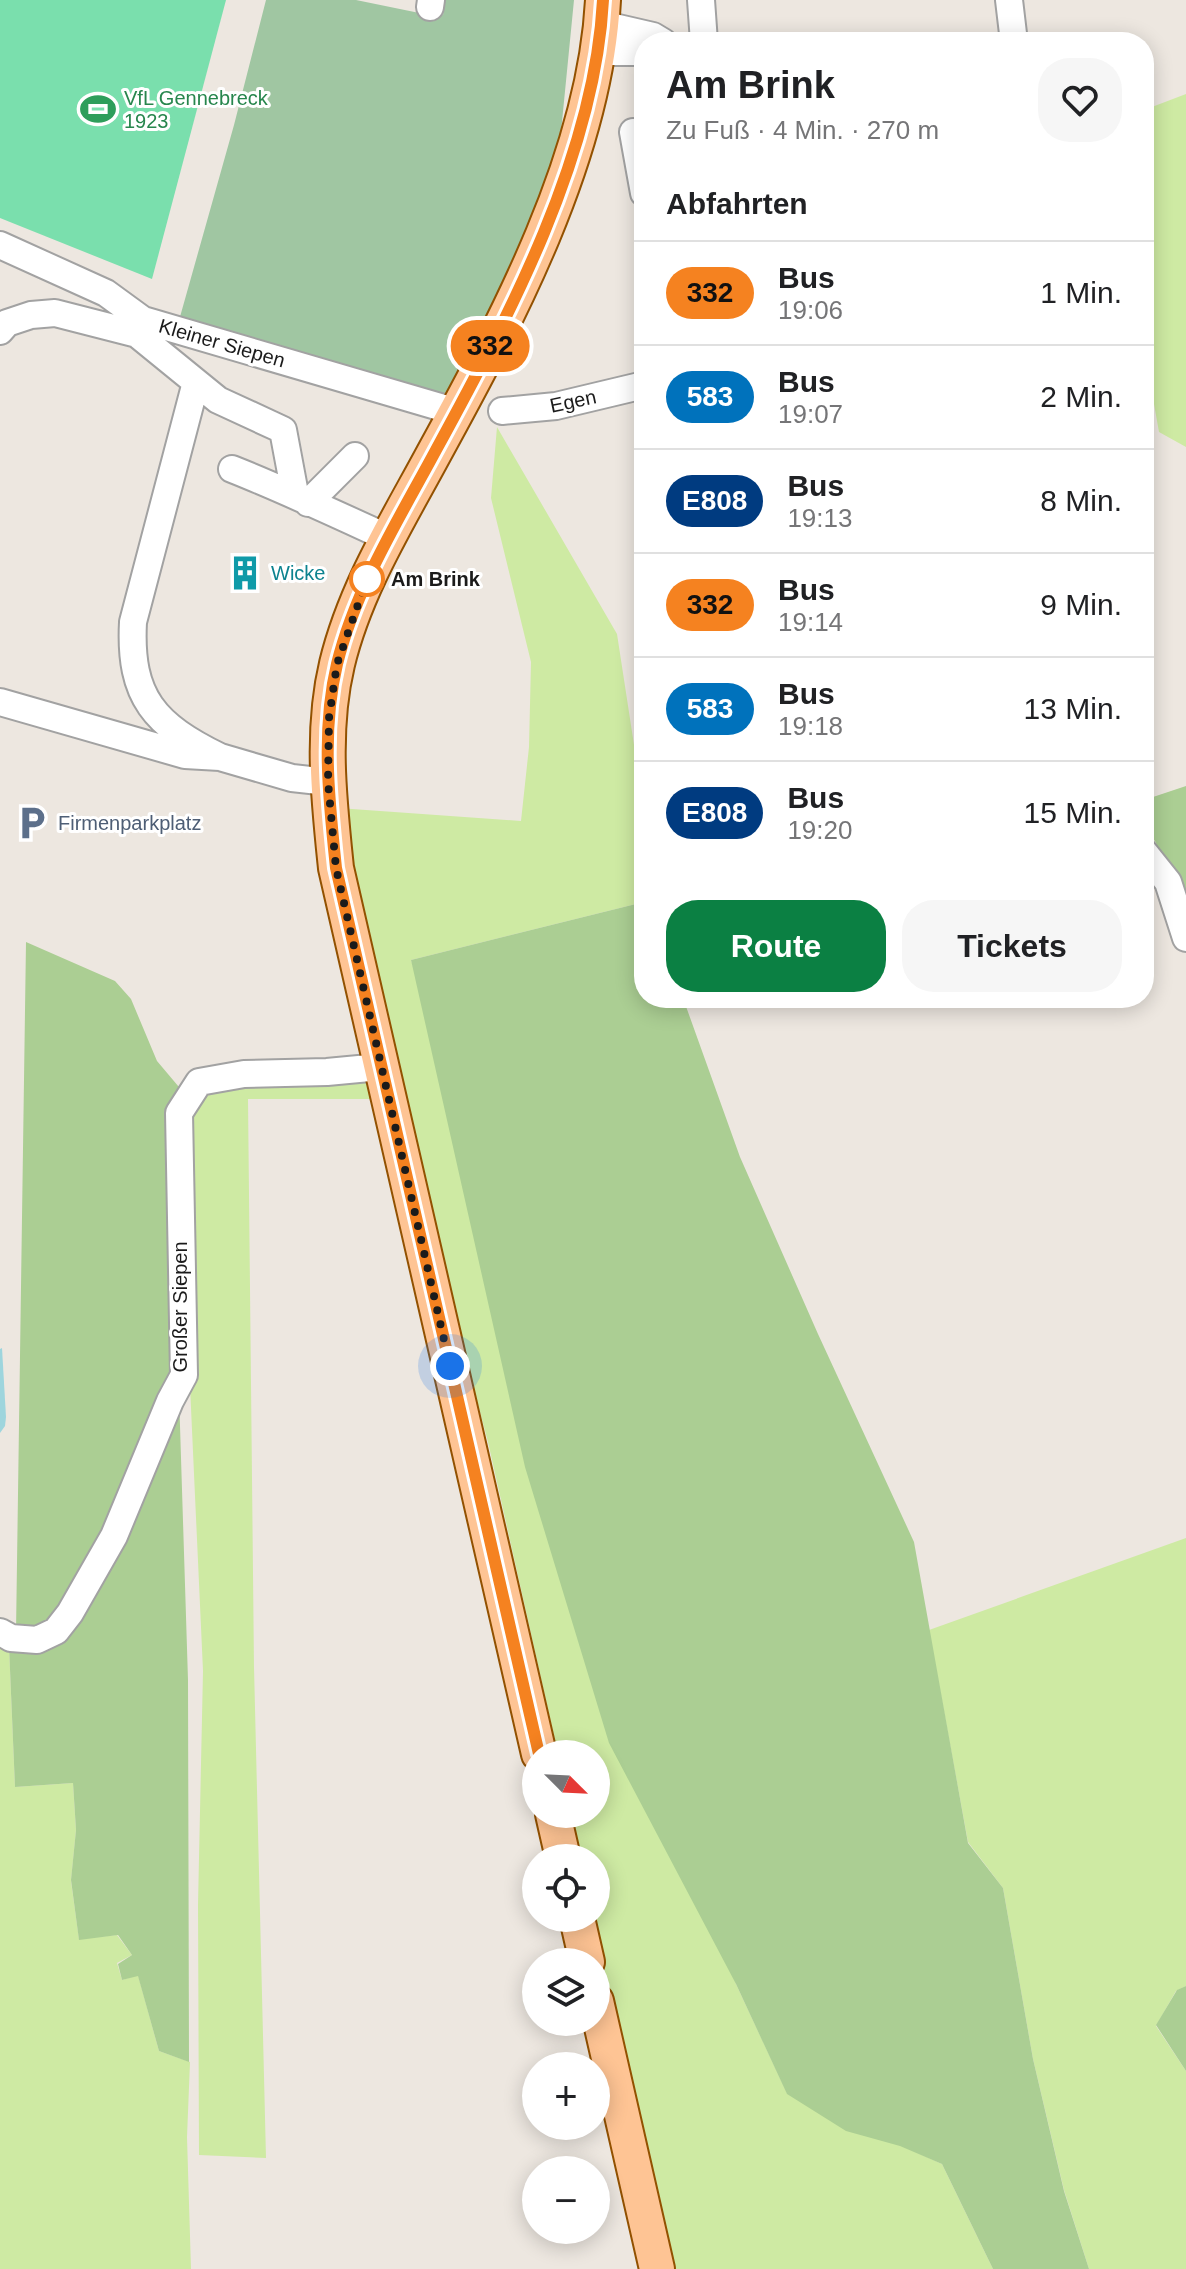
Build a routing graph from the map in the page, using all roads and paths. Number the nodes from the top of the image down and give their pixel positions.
1 (701, 0) edge
2 (1009, 0) edge
3 (601, 25) edge
4 (634, 32) edge
5 (703, 32) edge
6 (1013, 32) edge
7 (634, 46) edge
8 (633, 132) dead end
9 (634, 138) edge
10 (0, 245) edge
11 (0, 331) edge
12 (196, 382) junction
13 (634, 387) edge
14 (502, 411) dead end
15 (457, 412) junction
16 (355, 456) dead end
17 (232, 469) dead end
18 (302, 499) junction
19 (388, 538) junction
20 (0, 702) edge
21 (220, 757) junction
22 (328, 782) junction
23 (1154, 864) edge
24 (1186, 938) edge
25 (380, 1067) junction
26 (0, 1632) edge
27 (536, 1740) edge
28 (604, 2036) edge
29 (657, 2269) edge

1 - 5 street
2 - 6 street
3 - 4 street
3 - 7 street
3 - 15 main road
8 - 9 street
10 - 15 street, Kleiner Siepen
11 - 12 street
12 - 18 street
12 - 21 street
13 - 14 street, Egen
15 - 19 main road
16 - 18 street
17 - 18 street
18 - 19 street
19 - 22 main road
20 - 21 street
21 - 22 street
22 - 25 main road
23 - 24 street
25 - 26 street, Großer Siepen
25 - 27 main road
28 - 29 main road

